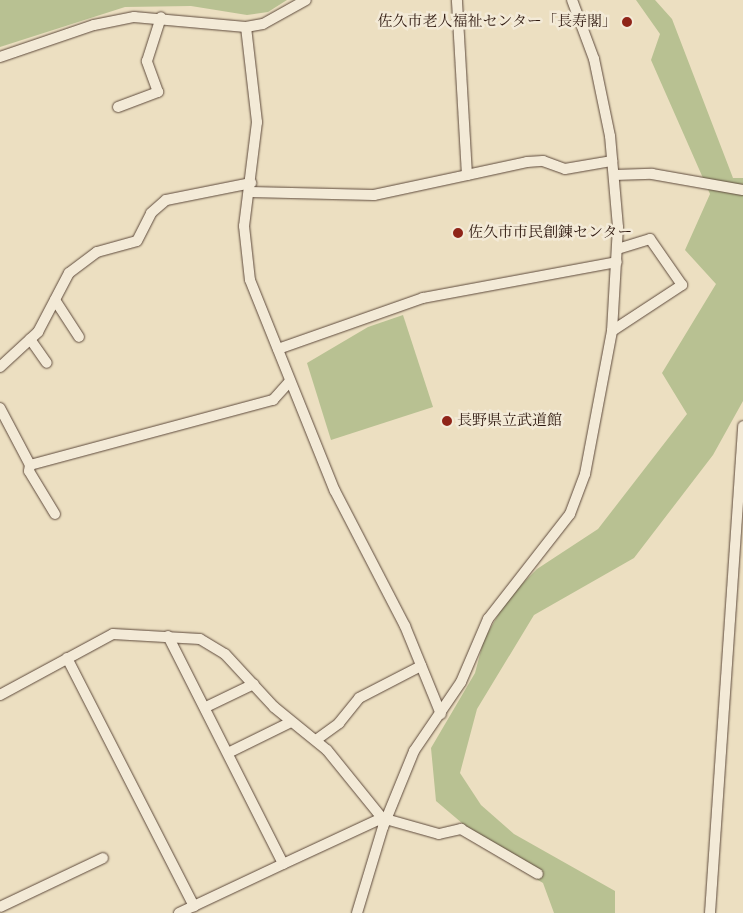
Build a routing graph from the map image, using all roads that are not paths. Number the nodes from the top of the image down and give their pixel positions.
1 (306, 0) edge
2 (457, 0) edge
3 (572, 0) edge
4 (161, 17) junction
5 (246, 27) junction
6 (0, 57) edge
7 (118, 107) dead end
8 (612, 161) junction
9 (467, 175) junction
10 (614, 175) junction
11 (251, 187) junction
12 (743, 190) edge
13 (618, 249) junction
14 (617, 262) junction
15 (54, 300) junction
16 (612, 331) junction
17 (79, 337) dead end
18 (30, 339) junction
19 (278, 350) junction
20 (47, 364) dead end
21 (0, 368) edge
22 (290, 381) junction
23 (0, 408) edge
24 (743, 426) edge
25 (30, 465) junction
26 (55, 514) dead end
27 (168, 636) junction
28 (67, 658) junction
29 (421, 666) junction
30 (254, 684) junction
31 (0, 695) edge
32 (206, 707) junction
33 (441, 714) junction
34 (291, 722) junction
35 (316, 740) junction
36 (230, 752) junction
37 (384, 819) junction
38 (103, 858) dead end
39 (283, 864) junction
40 (538, 874) dead end
41 (194, 906) junction
42 (0, 907) edge
43 (179, 913) edge
44 (357, 913) edge
45 (710, 913) edge

1 - 5 street
2 - 9 street
3 - 8 street
4 - 5 street
4 - 6 street
4 - 7 street
5 - 11 street
8 - 9 street
8 - 10 street
9 - 11 street
10 - 12 street
10 - 13 street
11 - 15 street
11 - 19 street
13 - 14 street
13 - 16 street
14 - 16 street
14 - 19 street
15 - 17 street
15 - 18 street
16 - 33 street
18 - 20 street
18 - 21 street
19 - 22 street
22 - 25 street
22 - 29 street
23 - 25 street
24 - 45 street
25 - 26 street
27 - 28 street
27 - 30 street
27 - 32 street
28 - 31 street
28 - 41 street
29 - 33 street
29 - 35 street
30 - 32 street
30 - 34 street
32 - 36 street
33 - 37 street
34 - 35 street
34 - 36 street
35 - 37 street
36 - 39 street
37 - 39 street
37 - 40 street
37 - 44 street
38 - 42 street
39 - 41 street
41 - 43 street

